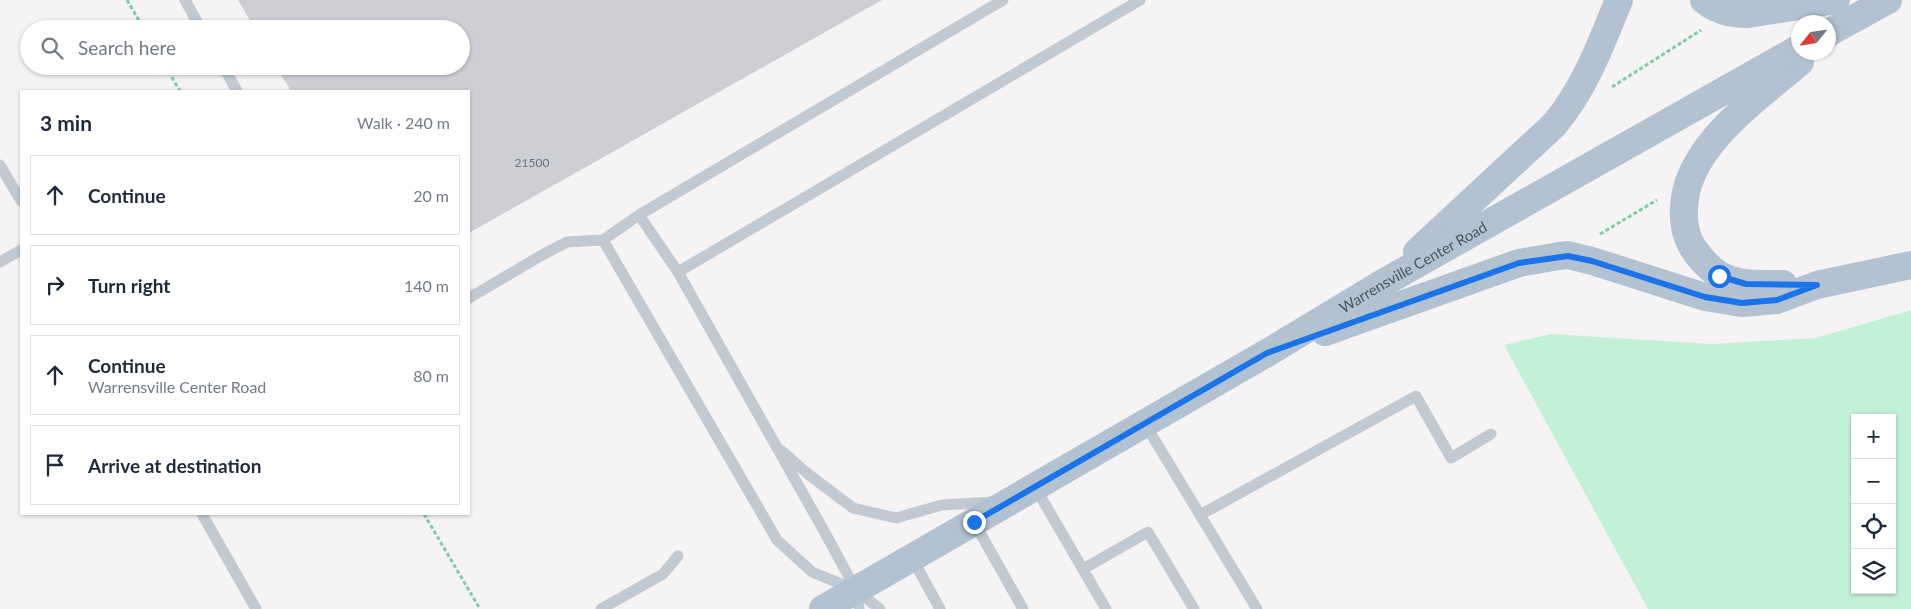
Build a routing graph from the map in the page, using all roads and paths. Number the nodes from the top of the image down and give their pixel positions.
1 (127, 0) edge
2 (184, 0) edge
3 (1003, 0) edge
4 (1140, 0) edge
5 (1619, 0) edge
6 (1704, 0) edge
7 (1888, 0) edge
8 (1791, 18) edge
9 (139, 20) edge
10 (196, 20) edge
11 (1836, 23) edge
12 (1703, 29) dead end
13 (1791, 54) edge
14 (1802, 60) edge
15 (170, 75) edge
16 (227, 75) edge
17 (179, 90) edge
18 (236, 90) edge
19 (1608, 90) dead end
20 (0, 165) edge
21 (1659, 198) dead end
22 (20, 199) edge
23 (639, 215) junction
24 (1596, 236) dead end
25 (603, 240) junction
26 (20, 251) edge
27 (0, 262) edge
28 (1911, 265) edge
29 (678, 272) junction
30 (1383, 283) junction
31 (1817, 285) junction
32 (470, 297) edge
33 (1267, 353) junction
34 (1144, 424) junction
35 (1491, 434) dead end
36 (775, 444) junction
37 (1035, 487) junction
38 (1010, 501) junction
39 (1200, 514) junction
40 (203, 515) edge
41 (425, 515) edge
42 (974, 522) junction
43 (678, 556) dead end
44 (912, 558) junction
45 (1083, 569) junction
46 (858, 599) edge
47 (256, 609) edge
48 (480, 609) edge
49 (601, 609) edge
50 (823, 609) edge
51 (880, 609) edge
52 (940, 609) edge
53 (1023, 609) edge
54 (1106, 609) edge
55 (1194, 609) edge
56 (1257, 609) edge

1 - 9 path
2 - 10 lane
3 - 23 lane
4 - 29 lane
5 - 30 main road
6 - 8 main road
7 - 11 main road
12 - 19 path
13 - 30 main road, Warrensville Center Road
14 - 31 main road
15 - 17 path
16 - 18 lane
20 - 22 lane
21 - 24 path
23 - 25 lane
23 - 29 lane
25 - 32 lane
25 - 46 lane
26 - 27 lane
28 - 31 main road
29 - 36 lane
30 - 33 main road, Warrensville Center Road
31 - 33 main road
33 - 34 main road, Warrensville Center Road
34 - 37 main road, Warrensville Center Road
34 - 39 lane
35 - 39 lane
36 - 38 lane
36 - 46 lane
37 - 38 main road, Warrensville Center Road
37 - 45 lane
38 - 42 main road, Warrensville Center Road
39 - 56 lane
40 - 47 lane
41 - 48 path
42 - 44 main road, Warrensville Center Road
42 - 53 lane
43 - 49 lane
44 - 46 main road, Warrensville Center Road
44 - 52 lane
45 - 54 lane
45 - 55 lane
46 - 50 main road, Warrensville Center Road
46 - 51 lane

